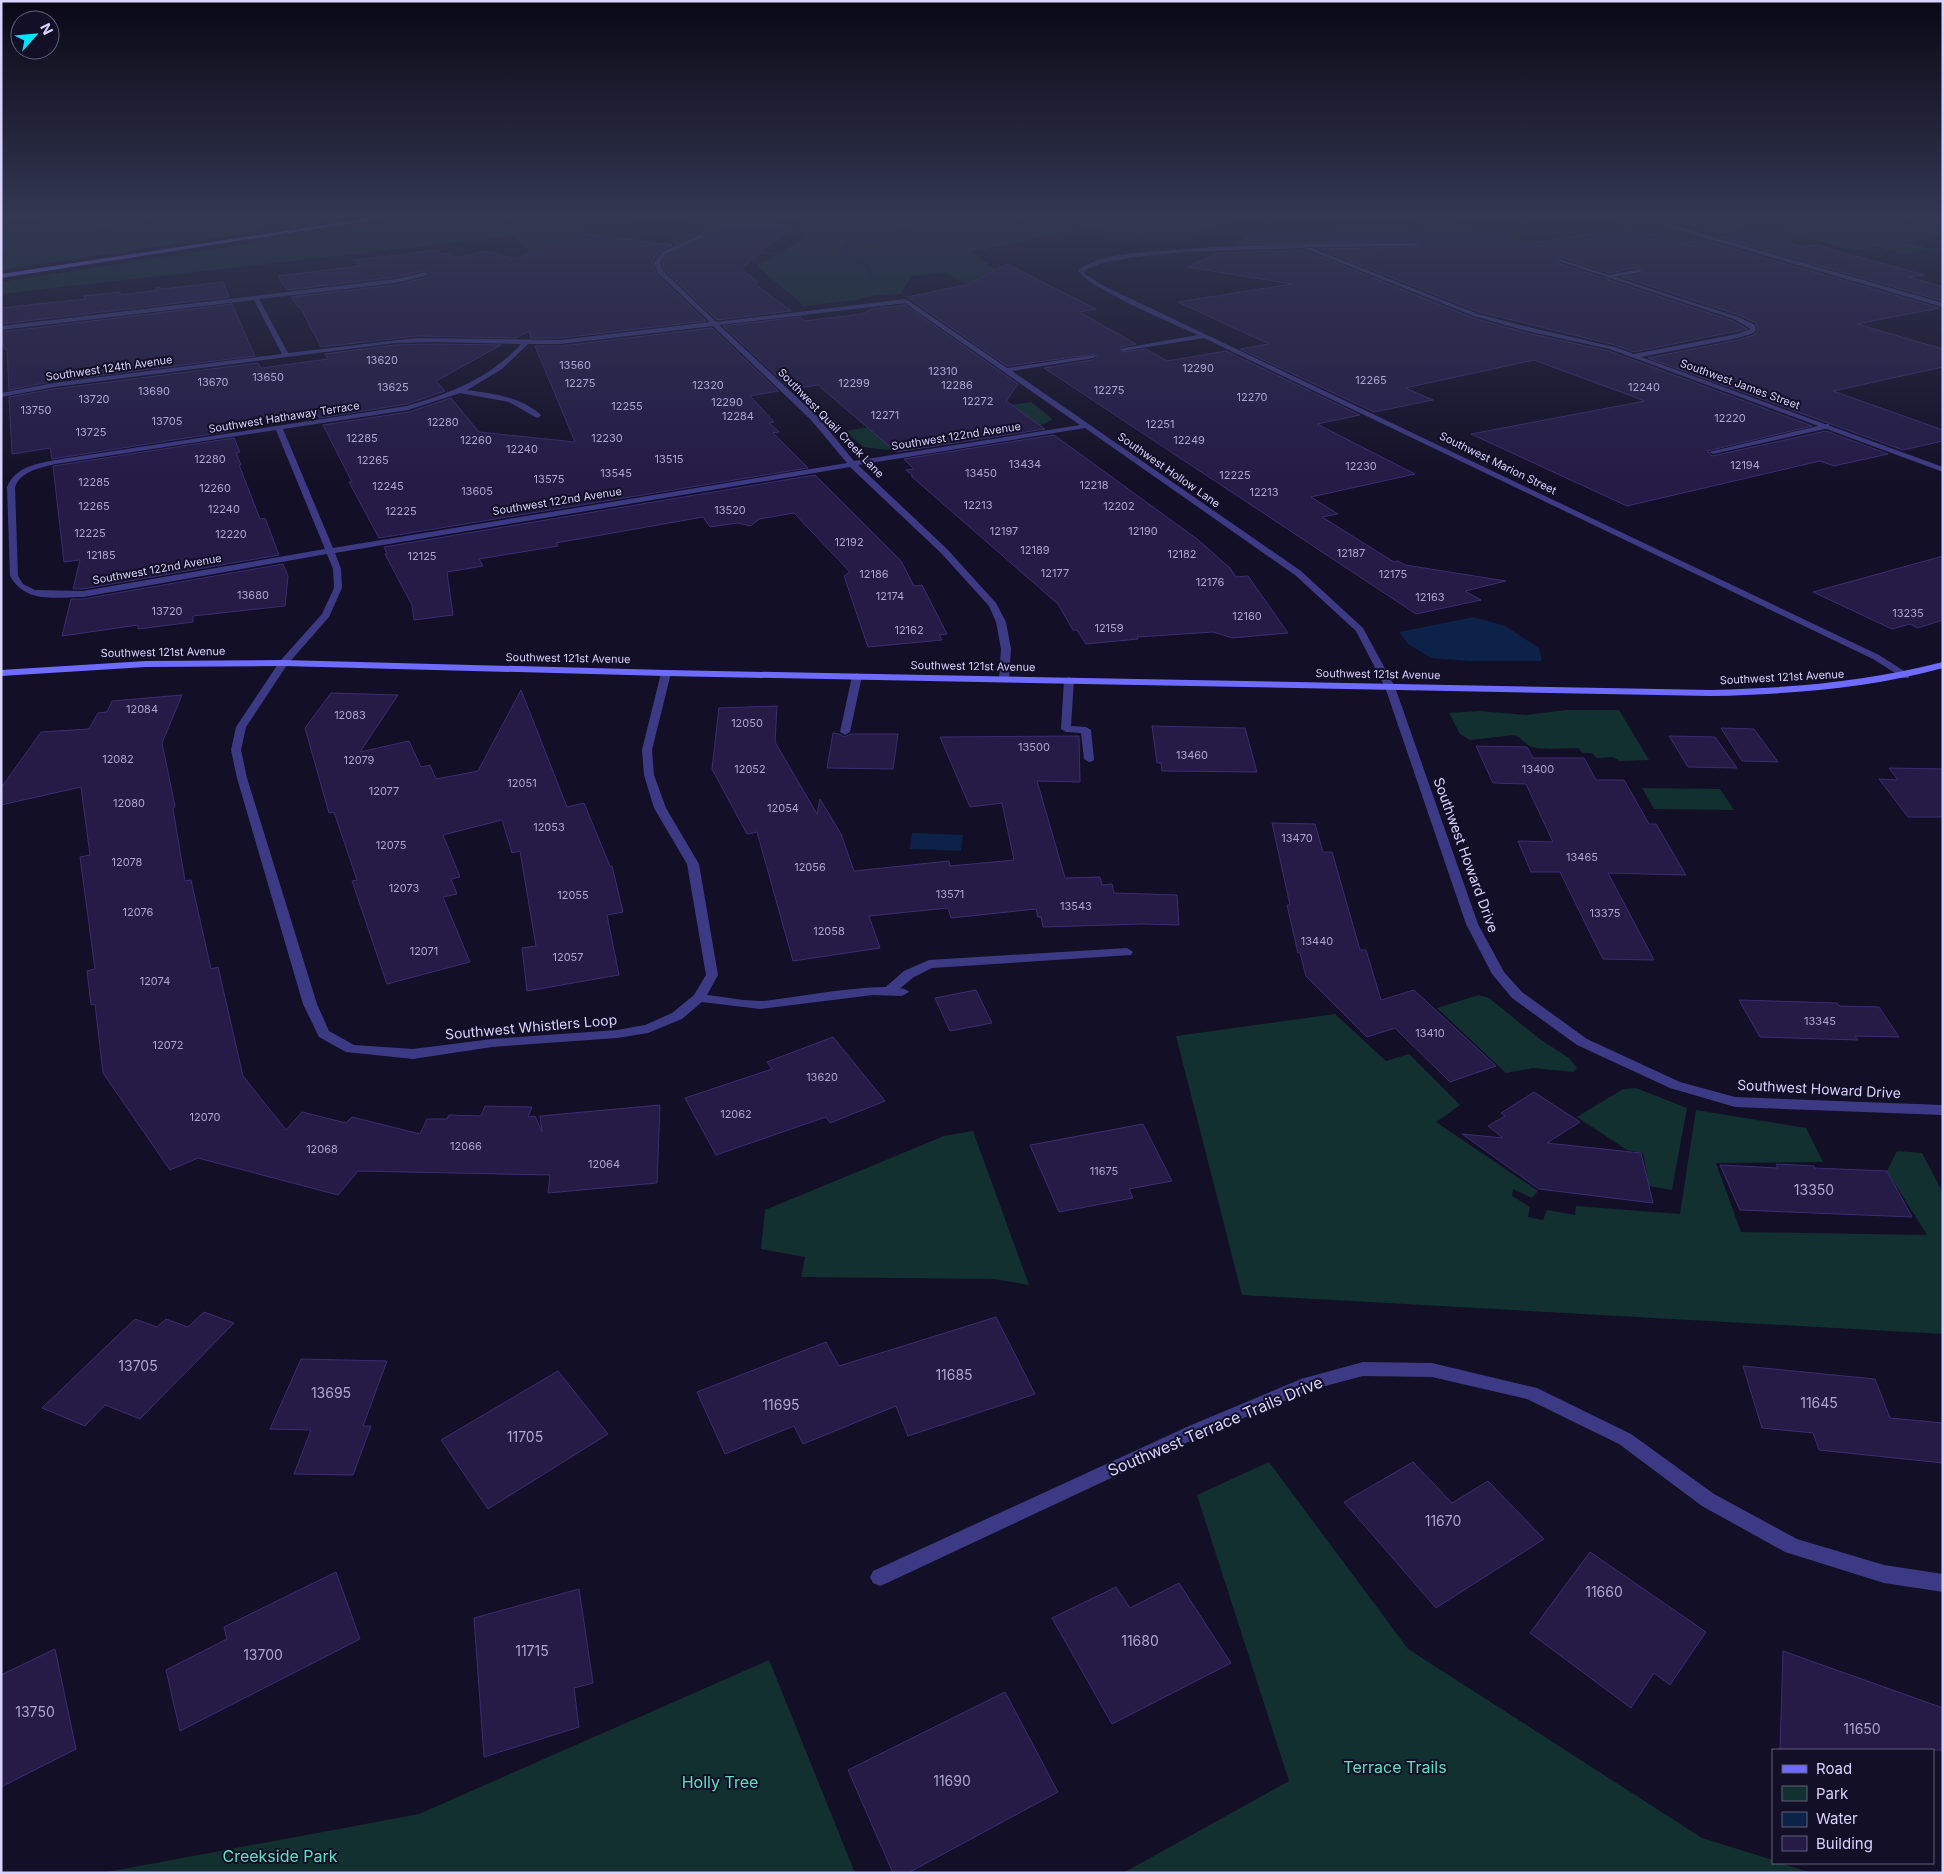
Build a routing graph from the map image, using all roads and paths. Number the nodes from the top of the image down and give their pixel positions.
1 (184, 306) edge
2 (260, 306) edge
3 (698, 306) edge
4 (861, 306) edge
5 (914, 306) edge
6 (1143, 306) edge
7 (1454, 306) edge
8 (1701, 306) edge
9 (717, 324) junction
10 (1, 328) edge
11 (1206, 336) junction
12 (525, 344) junction
13 (1124, 350) dead end
14 (286, 355) junction
15 (1093, 356) dead end
16 (1634, 356) junction
17 (1008, 370) junction
18 (461, 391) junction
19 (1, 395) edge
20 (537, 416) dead end
21 (1087, 426) junction
22 (1826, 426) junction
23 (278, 429) junction
24 (1713, 452) dead end
25 (853, 465) junction
26 (1943, 470) edge
27 (330, 550) junction
28 (30, 592) joint
29 (283, 664) junction
30 (1943, 665) edge
31 (666, 673) junction
32 (1, 674) edge
33 (857, 676) junction
34 (1906, 676) junction
35 (1004, 679) junction
36 (1069, 680) junction
37 (1390, 687) junction
38 (845, 732) dead end
39 (1089, 759) dead end
40 (1127, 952) dead end
41 (699, 998) junction
42 (1943, 1110) edge
43 (880, 1577) dead end
44 (1943, 1583) edge

1 - 10 street
2 - 14 street
3 - 9 street, Southwest Quail Creek Lane
4 - 9 street, Southwest 124th Avenue
5 - 17 street, Southwest Hollow Lane
6 - 11 street, Southwest Marion Street
7 - 16 street, Southwest James Street
8 - 16 street
9 - 12 street, Southwest 124th Avenue
9 - 25 street, Southwest Quail Creek Lane
11 - 13 street
11 - 34 street, Southwest Marion Street
12 - 14 street, Southwest 124th Avenue
12 - 18 street, Southwest Hathaway Terrace
14 - 19 street, Southwest 124th Avenue
15 - 17 street
16 - 22 street, Southwest James Street
17 - 21 street, Southwest Hollow Lane
18 - 20 street
18 - 23 street, Southwest Hathaway Terrace
21 - 25 street, Southwest 122nd Avenue
21 - 37 street, Southwest Hollow Lane
22 - 24 street
22 - 26 street, Southwest James Street
23 - 27 street, Southwest Whistlers Loop
23 - 28 street, Southwest Hathaway Terrace
25 - 27 street, Southwest 122nd Avenue
25 - 35 street, Southwest Quail Creek Lane
27 - 28 street, Southwest 122nd Avenue
27 - 29 street, Southwest Whistlers Loop
29 - 31 main road, Southwest 121st Avenue
29 - 32 main road, Southwest 121st Avenue
29 - 41 street, Southwest Whistlers Loop
30 - 34 main road, Southwest 121st Avenue
31 - 33 main road, Southwest 121st Avenue
31 - 41 street, Southwest Whistlers Loop
33 - 35 main road, Southwest 121st Avenue
33 - 38 street
34 - 37 main road, Southwest 121st Avenue
35 - 36 main road, Southwest 121st Avenue
36 - 37 main road, Southwest 121st Avenue
36 - 39 street
37 - 42 street, Southwest Howard Drive
40 - 41 street
43 - 44 street, Southwest Terrace Trails Drive

